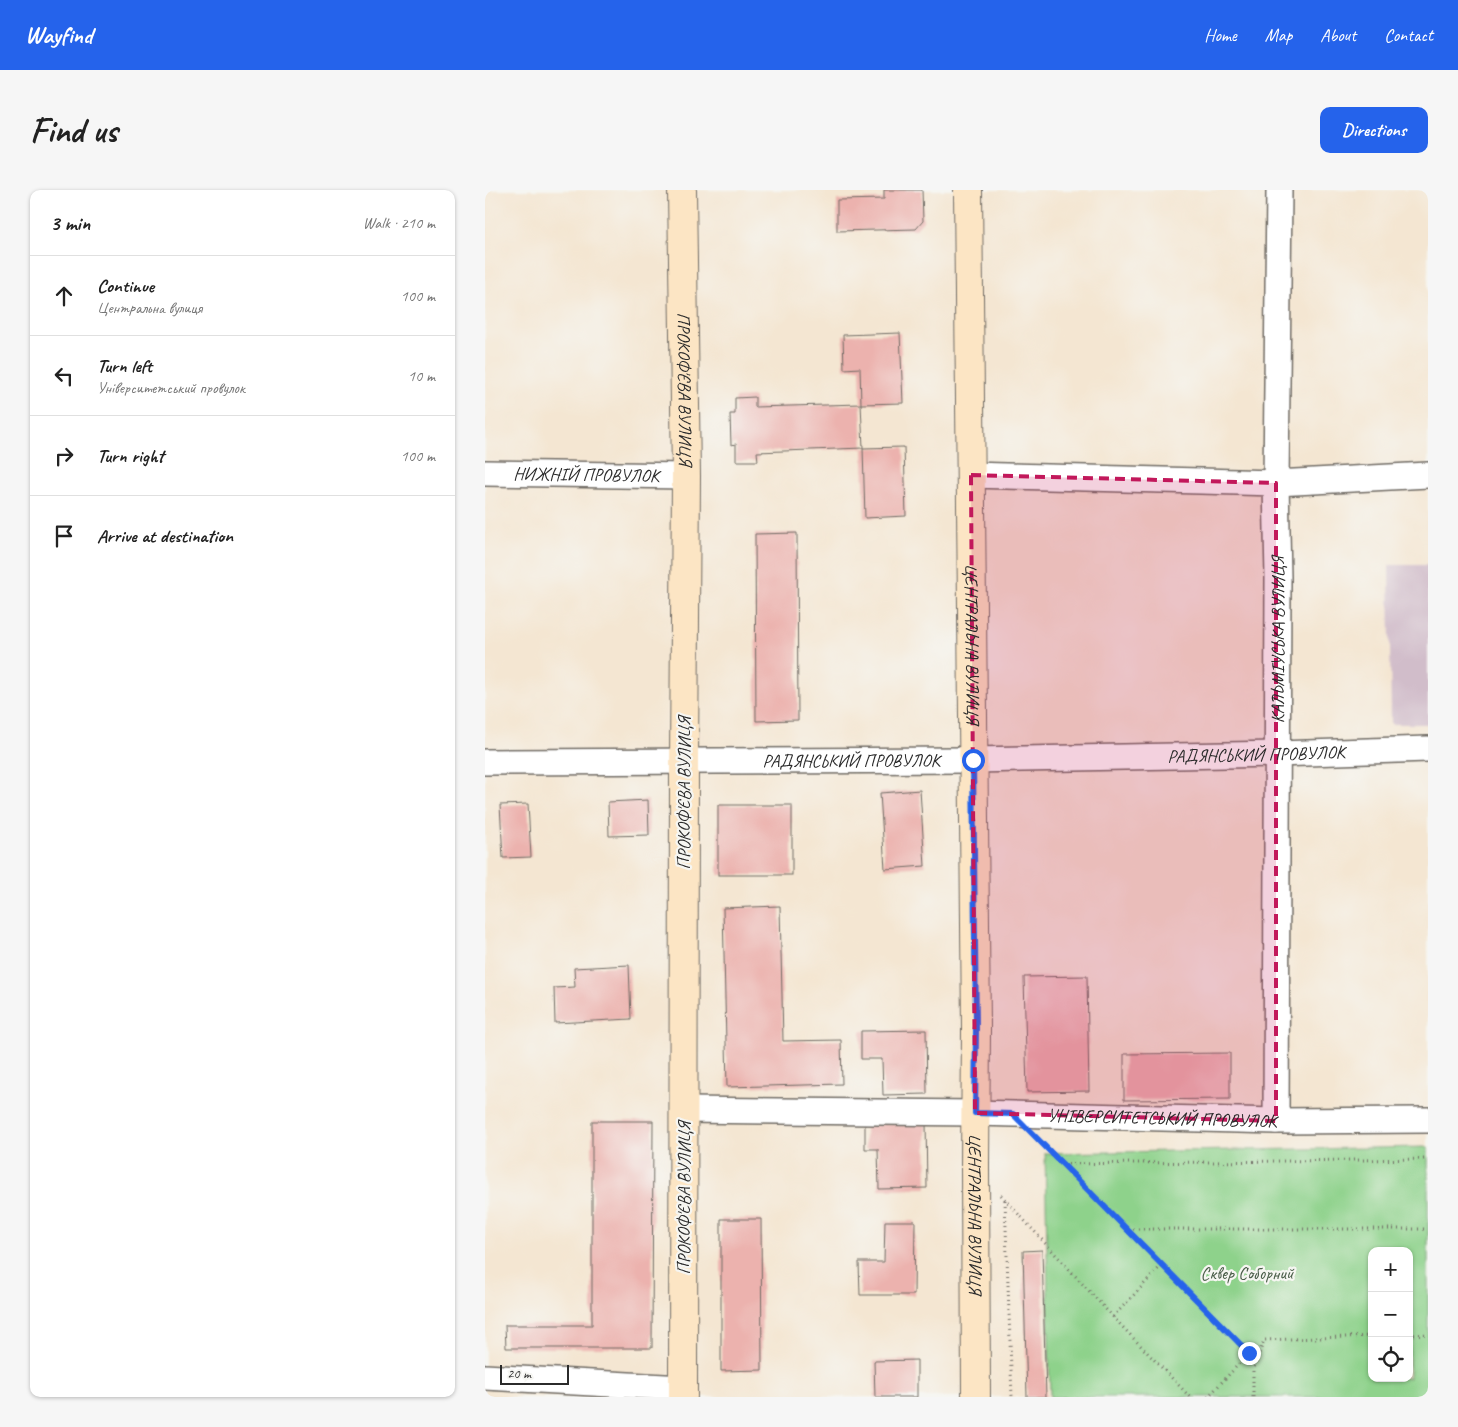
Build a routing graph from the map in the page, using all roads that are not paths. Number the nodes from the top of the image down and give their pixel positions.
1 (682, 190) edge
2 (968, 190) edge
3 (1279, 190) edge
4 (485, 473) edge
5 (971, 475) junction
6 (1428, 475) edge
7 (687, 476) junction
8 (1276, 484) junction
9 (1428, 749) edge
10 (1277, 754) junction
11 (973, 760) junction
12 (485, 762) edge
13 (684, 762) junction
14 (684, 1110) junction
15 (975, 1113) junction
16 (1276, 1120) junction
17 (1428, 1120) edge
18 (485, 1377) edge
19 (683, 1393) edge
20 (976, 1397) edge

1 - 7 street, ПРОКОФ'ЄВА ВУЛИЦЯ
2 - 5 street, ЦЕНТРАЛЬНА ВУЛИЦЯ
3 - 8 street, КАЛЬМІУСЬКА ВУЛИЦЯ
4 - 7 street, НИЖНІЙ ПРОВУЛОК
5 - 8 street
5 - 11 street, ЦЕНТРАЛЬНА ВУЛИЦЯ
6 - 8 street
7 - 13 street, ПРОКОФ'ЄВА ВУЛИЦЯ
8 - 10 street, КАЛЬМІУСЬКА ВУЛИЦЯ
9 - 10 street, РАДЯНСЬКИЙ ПРОВУЛОК
10 - 11 street, РАДЯНСЬКИЙ ПРОВУЛОК
10 - 16 street, КАЛЬМІУСЬКА ВУЛИЦЯ
11 - 13 street, РАДЯНСЬКИЙ ПРОВУЛОК
11 - 15 street, ЦЕНТРАЛЬНА ВУЛИЦЯ
12 - 13 street, РАДЯНСЬКИЙ ПРОВУЛОК
13 - 14 street, ПРОКОФ'ЄВА ВУЛИЦЯ
14 - 15 street, УНІВЕРСИТЕТСЬКИЙ ПРОВУЛОК
14 - 19 street, ПРОКОФ'ЄВА ВУЛИЦЯ
15 - 16 street, УНІВЕРСИТЕТСЬКИЙ ПРОВУЛОК
15 - 20 street, ЦЕНТРАЛЬНА ВУЛИЦЯ
16 - 17 street, УНІВЕРСИТЕТСЬКИЙ ПРОВУЛОК
18 - 19 street

